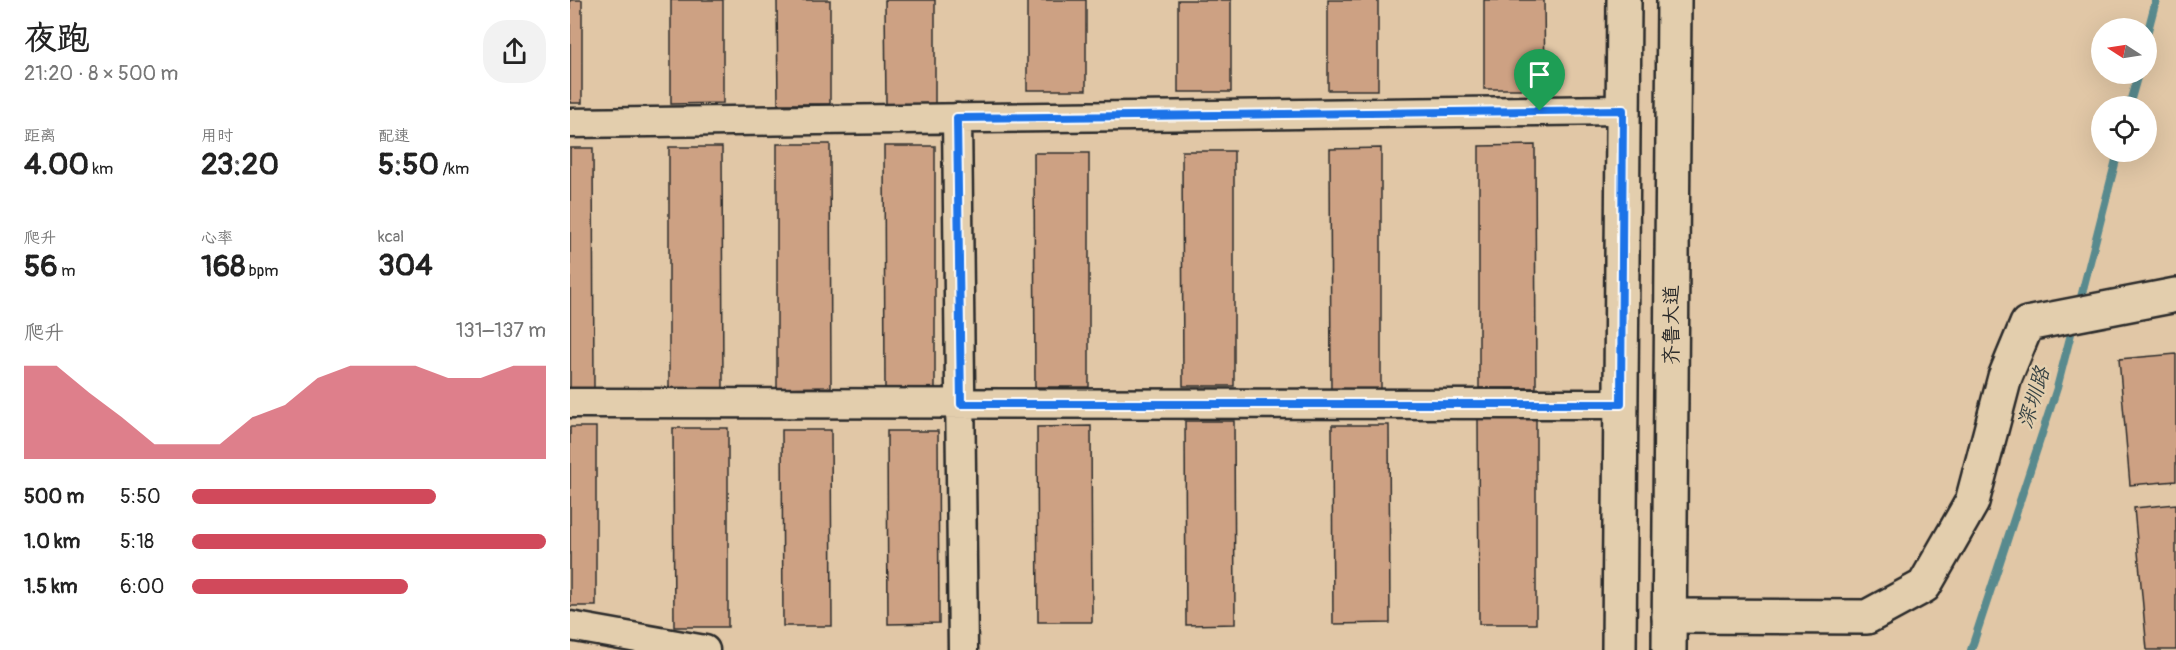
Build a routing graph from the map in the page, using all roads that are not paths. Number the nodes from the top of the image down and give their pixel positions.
1 (1624, 0) edge
2 (1674, 0) edge
3 (1623, 110) junction
4 (957, 118) junction
5 (570, 123) edge
6 (2176, 295) edge
7 (570, 403) edge
8 (961, 404) junction
9 (1621, 404) junction
10 (1669, 616) junction
11 (570, 626) edge
12 (705, 650) edge
13 (963, 650) edge
14 (1619, 650) edge
15 (1668, 650) edge

1 - 3 main road
2 - 10 main road, 齐鲁大道
3 - 4 street
3 - 9 main road
4 - 5 street
4 - 8 street
6 - 10 main road
7 - 8 street
8 - 9 street
8 - 13 street
9 - 14 main road
10 - 15 main road, 齐鲁大道
11 - 12 street

